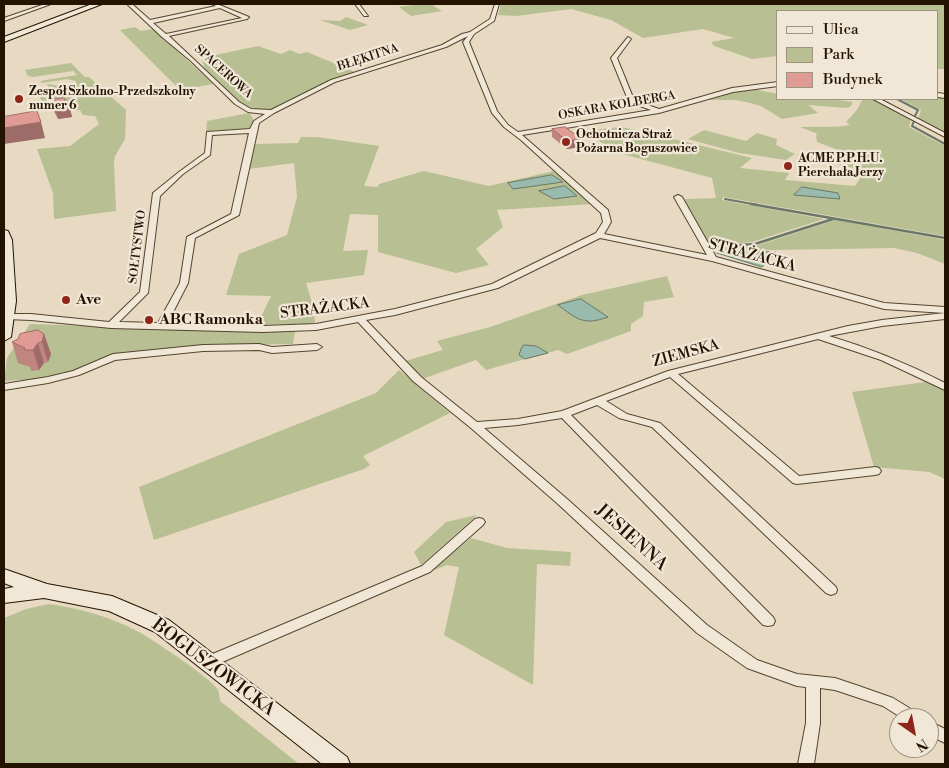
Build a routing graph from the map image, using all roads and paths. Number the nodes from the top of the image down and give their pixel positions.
1 (49, 4) edge
2 (98, 4) edge
3 (129, 4) edge
4 (214, 4) edge
5 (357, 4) edge
6 (497, 4) edge
7 (220, 7) junction
8 (366, 15) dead end
9 (4, 20) edge
10 (148, 22) junction
11 (472, 33) junction
12 (164, 36) junction
13 (628, 39) dead end
14 (4, 40) edge
15 (776, 84) edge
16 (878, 100) edge
17 (250, 111) junction
18 (659, 111) junction
19 (272, 112) junction
20 (258, 121) junction
21 (253, 131) junction
22 (518, 134) junction
23 (945, 135) edge
24 (678, 197) dead end
25 (4, 234) edge
26 (599, 235) junction
27 (713, 259) junction
28 (6, 271) edge
29 (7, 293) edge
30 (898, 307) junction
31 (945, 310) edge
32 (945, 316) edge
33 (9, 317) junction
34 (361, 320) junction
35 (909, 320) junction
36 (111, 325) junction
37 (161, 326) junction
38 (4, 337) edge
39 (820, 337) junction
40 (317, 347) dead end
41 (670, 373) junction
42 (4, 386) edge
43 (945, 387) edge
44 (598, 401) junction
45 (564, 414) junction
46 (475, 426) junction
47 (875, 471) dead end
48 (479, 522) dead end
49 (6, 584) edge
50 (830, 590) dead end
51 (768, 621) dead end
52 (208, 662) junction
53 (812, 683) junction
54 (898, 708) edge
55 (339, 764) edge
56 (806, 764) edge

1 - 9 street
2 - 14 street
3 - 10 street, SPACEROWA
4 - 7 street, SPACEROWA
5 - 8 street
6 - 11 street, BŁĘKITNA
7 - 10 street
7 - 12 street, SPACEROWA
10 - 12 street, SPACEROWA
11 - 19 street, BŁĘKITNA
11 - 22 street
12 - 17 street, SPACEROWA
13 - 18 street
15 - 18 street, OSKARA KOLBERGA
16 - 23 street
17 - 19 street, SPACEROWA
17 - 20 street
18 - 22 street, OSKARA KOLBERGA
19 - 20 street, BŁĘKITNA
20 - 21 street
21 - 36 street, SOŁTYSTWO
21 - 37 street
22 - 26 street
24 - 27 street
25 - 28 street
26 - 27 street, STRAŻACKA
26 - 34 street, STRAŻACKA
27 - 30 street, STRAŻACKA
28 - 29 street
29 - 33 street
30 - 31 street
30 - 35 street
32 - 35 street, ZIEMSKA
33 - 36 street, STRAŻACKA
33 - 38 street
34 - 37 street, STRAŻACKA
34 - 46 street, JESIENNA
35 - 39 street, ZIEMSKA
36 - 37 street, STRAŻACKA
39 - 41 street, ZIEMSKA
39 - 43 street
40 - 42 street
41 - 44 street, ZIEMSKA
41 - 47 street
44 - 45 street, ZIEMSKA
44 - 50 street
45 - 46 street, ZIEMSKA
45 - 51 street
46 - 53 street, JESIENNA
48 - 52 street
49 - 52 street, BOGUSZOWICKA
52 - 55 street, BOGUSZOWICKA
53 - 54 street, JESIENNA
53 - 56 street

